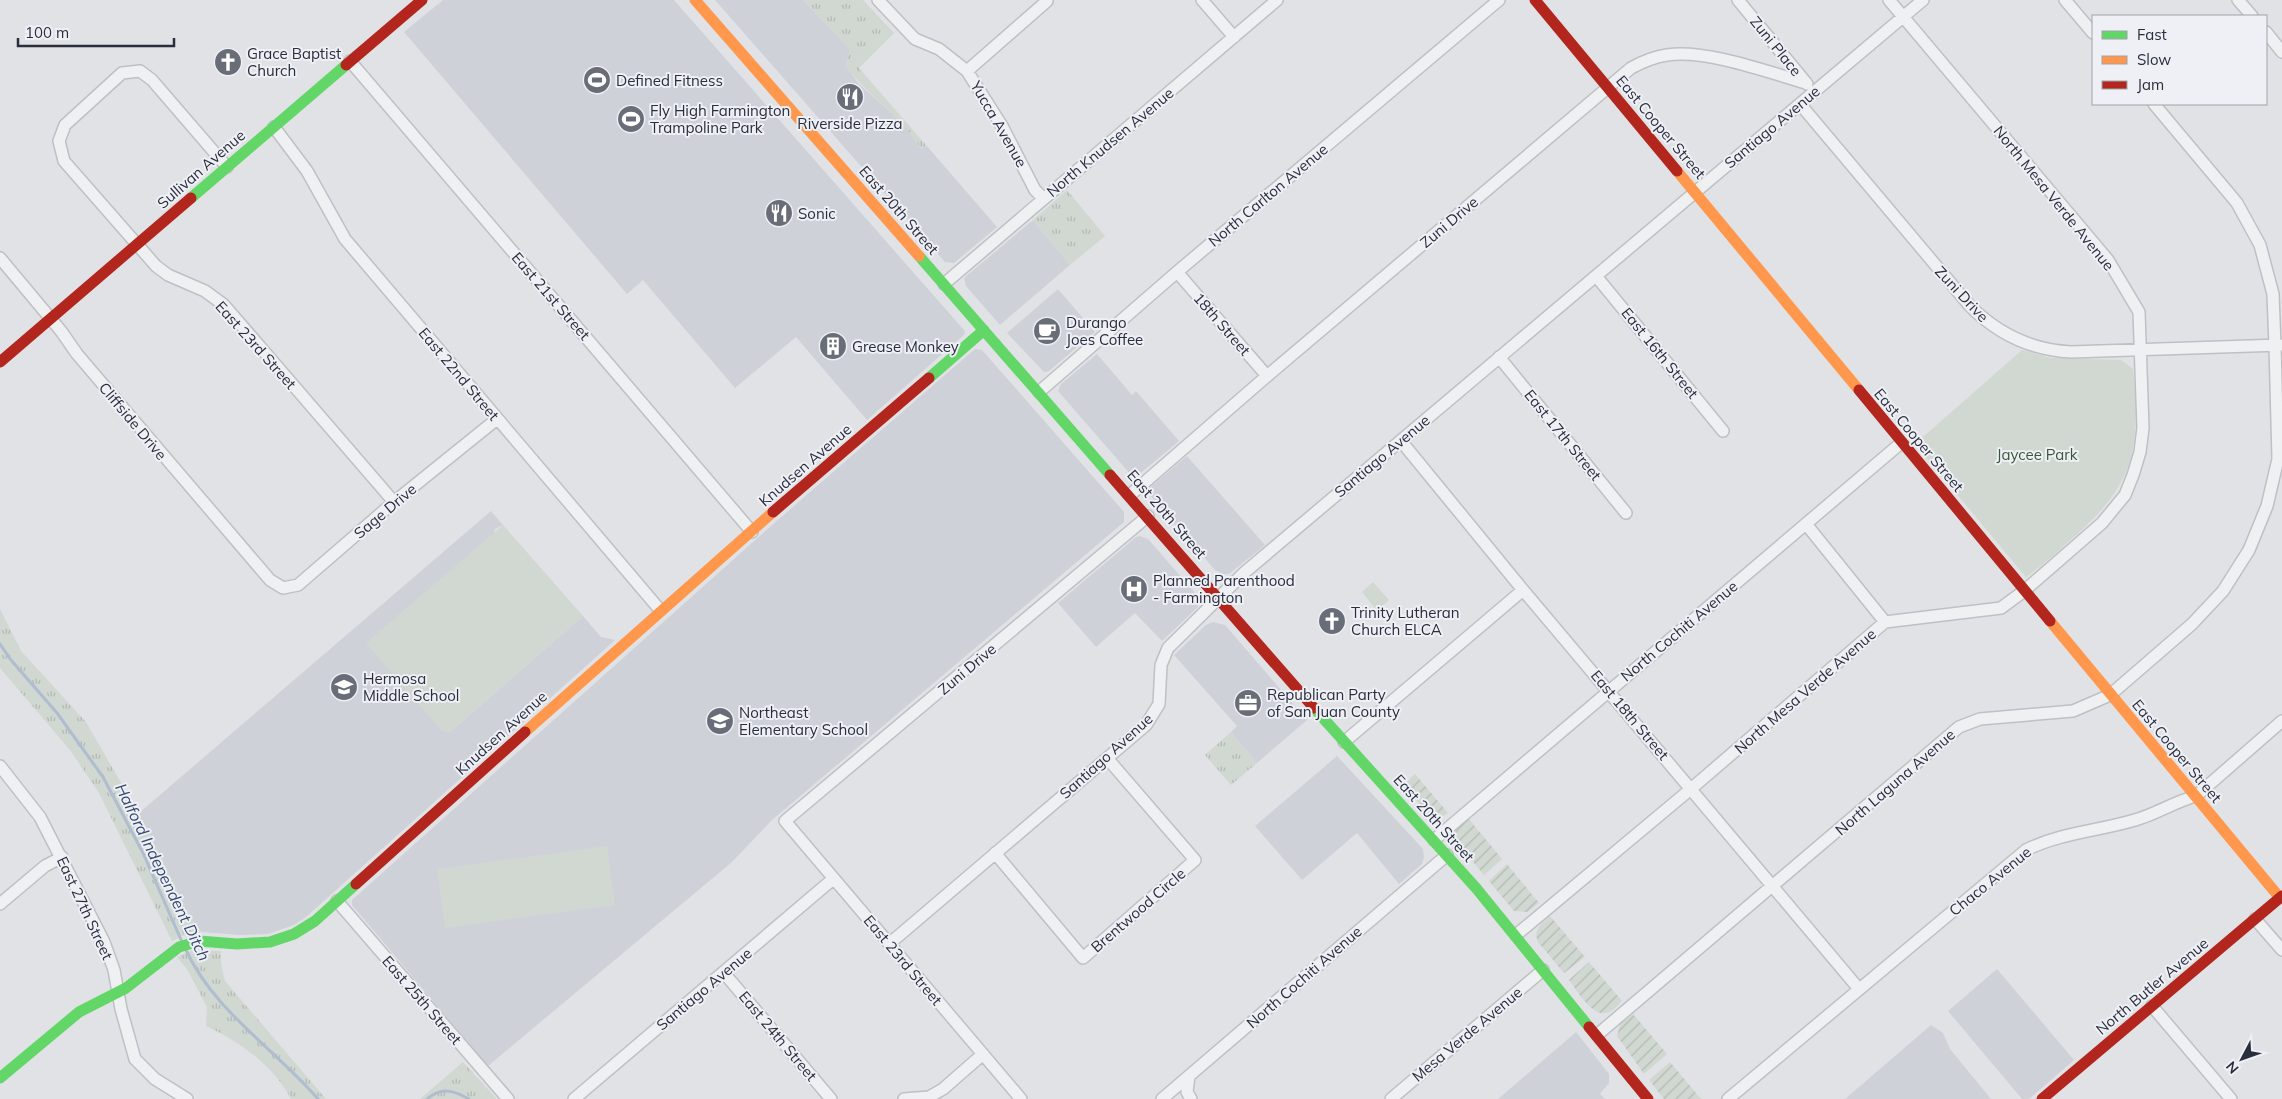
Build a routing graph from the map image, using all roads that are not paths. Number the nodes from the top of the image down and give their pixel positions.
1 (422, 0) edge
2 (695, 0) edge
3 (878, 0) edge
4 (1202, 0) edge
5 (1277, 0) edge
6 (1498, 0) edge
7 (1536, 0) edge
8 (1738, 0) edge
9 (1889, 0) edge
10 (1923, 0) edge
11 (2065, 0) edge
12 (2238, 0) edge
13 (1047, 1) edge
14 (2251, 15) edge
15 (1903, 17) junction
16 (2092, 32) edge
17 (2267, 33) edge
18 (1234, 37) junction
19 (2282, 52) edge
20 (350, 61) junction
21 (967, 71) junction
22 (1806, 83) junction
23 (1609, 87) junction
24 (1814, 93) junction
25 (1800, 104) junction
26 (2155, 105) edge
27 (274, 126) junction
28 (226, 167) junction
29 (1695, 191) junction
30 (1043, 198) junction
31 (136, 245) junction
32 (0, 258) edge
33 (1177, 272) junction
34 (1596, 276) junction
35 (944, 284) junction
36 (51, 318) junction
37 (984, 330) junction
38 (2278, 346) edge
39 (2141, 349) junction
40 (1499, 358) junction
41 (0, 362) edge
42 (1266, 376) junction
43 (1039, 392) junction
44 (497, 419) junction
45 (1723, 431) dead end
46 (1401, 441) junction
47 (1901, 443) junction
48 (1130, 495) junction
49 (394, 502) junction
50 (1626, 513) dead end
51 (1148, 516) junction
52 (1806, 524) junction
53 (752, 532) junction
54 (270, 580) joint
55 (1523, 590) junction
56 (2024, 591) junction
57 (1220, 598) junction
58 (660, 610) junction
59 (1885, 622) junction
60 (1608, 691) junction
61 (2110, 695) junction
62 (2282, 721) edge
63 (1344, 742) junction
64 (1107, 758) junction
65 (0, 766) edge
66 (1692, 788) junction
67 (2196, 796) junction
68 (785, 821) joint
69 (1434, 840) junction
70 (995, 853) junction
71 (1447, 855) junction
72 (62, 857) junction
73 (833, 878) junction
74 (1773, 886) junction
75 (2281, 897) edge
76 (337, 901) junction
77 (0, 904) edge
78 (2255, 919) junction
79 (1516, 935) junction
80 (889, 944) junction
81 (2282, 950) edge
82 (1544, 970) junction
83 (724, 973) junction
84 (1860, 989) junction
85 (118, 993) junction
86 (2152, 1006) junction
87 (1597, 1035) junction
88 (983, 1054) junction
89 (1189, 1076) junction
90 (0, 1078) edge
91 (2049, 1097) edge
92 (187, 1099) edge
93 (508, 1099) edge
94 (574, 1099) edge
95 (831, 1099) edge
96 (904, 1099) edge
97 (1021, 1099) edge
98 (1162, 1099) edge
99 (1191, 1099) edge
100 (1391, 1099) edge
101 (1648, 1099) edge
102 (1728, 1099) edge
103 (2232, 1099) edge

1 - 20 street, Sullivan Avenue
2 - 35 street, East 20th Street
3 - 21 street, Yucca Avenue
4 - 18 street
5 - 18 street, North Knudsen Avenue
6 - 33 street, North Carlton Avenue
7 - 23 street, East Cooper Street
8 - 22 street, Zuni Place
9 - 15 street, North Mesa Verde Avenue
10 - 15 street, Santiago Avenue
11 - 16 street
12 - 14 street
13 - 21 street
15 - 24 street, Santiago Avenue
15 - 39 street, North Mesa Verde Avenue
17 - 19 street
18 - 30 street, North Knudsen Avenue
20 - 27 street, Sullivan Avenue
20 - 53 street, East 21st Street
21 - 30 street, Yucca Avenue
22 - 23 street, Zuni Drive
22 - 24 street, Zuni Place
23 - 29 street, East Cooper Street
23 - 42 street, Zuni Drive
24 - 25 street, Santiago Avenue
25 - 29 street, Santiago Avenue
25 - 39 street, Zuni Drive
26 - 38 street, North Laguna Avenue
27 - 28 street, Sullivan Avenue
27 - 44 street, East 22nd Street
28 - 31 street, Sullivan Avenue
28 - 31 street, East 23rd Street
29 - 34 street, Santiago Avenue
29 - 47 street, East Cooper Street
30 - 35 street, North Knudsen Avenue
31 - 36 street, Sullivan Avenue
31 - 49 street, East 23rd Street
32 - 36 street, Cliffside Drive
33 - 42 street, 18th Street
33 - 43 street, North Carlton Avenue
34 - 40 street, Santiago Avenue
34 - 45 street, East 16th Street
35 - 37 street, East 20th Street
36 - 41 street, Sullivan Avenue
36 - 54 street, Cliffside Drive
37 - 43 street, East 20th Street
37 - 53 street, Knudsen Avenue
38 - 39 street, Zuni Drive
38 - 61 street, North Laguna Avenue
39 - 56 street, North Mesa Verde Avenue
40 - 46 street, Santiago Avenue
40 - 50 street, East 17th Street
42 - 48 street, Zuni Drive
43 - 48 street, East 20th Street
44 - 49 street, Sage Drive
44 - 58 street, East 22nd Street
46 - 55 street, East 18th Street
46 - 57 street, Santiago Avenue
47 - 52 street, North Cochiti Avenue
47 - 56 street, East Cooper Street
48 - 51 street, East 20th Street
49 - 54 street, Sage Drive
51 - 57 street, East 20th Street
51 - 68 street, Zuni Drive
52 - 59 street
52 - 60 street, North Cochiti Avenue
53 - 58 street, Knudsen Avenue
55 - 60 street, East 18th Street
55 - 63 street
56 - 59 street, North Mesa Verde Avenue
56 - 61 street, East Cooper Street
57 - 63 street, East 20th Street
57 - 64 street, Santiago Avenue
58 - 76 street, Knudsen Avenue
59 - 66 street, North Mesa Verde Avenue
60 - 66 street, East 18th Street
60 - 69 street, North Cochiti Avenue
61 - 67 street, East Cooper Street
61 - 74 street, North Laguna Avenue
62 - 67 street, Chaco Avenue
63 - 69 street, East 20th Street
64 - 70 street, Santiago Avenue
64 - 70 street, Brentwood Circle
65 - 72 street, East 27th Street
66 - 74 street, East 18th Street
66 - 79 street, North Mesa Verde Avenue
67 - 75 street, East Cooper Street
67 - 84 street, Chaco Avenue
68 - 73 street, East 23rd Street
69 - 71 street, East 20th Street
70 - 80 street, Santiago Avenue
71 - 79 street, East 20th Street
71 - 89 street, North Cochiti Avenue
72 - 77 street
72 - 85 street, East 27th Street
73 - 80 street, East 23rd Street
73 - 83 street, Santiago Avenue
74 - 84 street, East 18th Street
74 - 87 street, North Laguna Avenue
75 - 78 street, North Butler Avenue
76 - 85 street, Knudsen Avenue
76 - 93 street, East 25th Street
78 - 81 street
78 - 86 street, North Butler Avenue
79 - 82 street, East 20th Street
80 - 88 street, East 23rd Street
82 - 87 street, East 20th Street
82 - 100 street, Mesa Verde Avenue
83 - 94 street, Santiago Avenue
83 - 95 street, East 24th Street
84 - 102 street, Chaco Avenue
85 - 90 street, Knudsen Avenue
85 - 92 street, East 27th Street
86 - 91 street, North Butler Avenue
86 - 103 street
87 - 101 street, East 20th Street
88 - 96 street
88 - 97 street, East 23rd Street
89 - 98 street, North Cochiti Avenue
89 - 99 street

